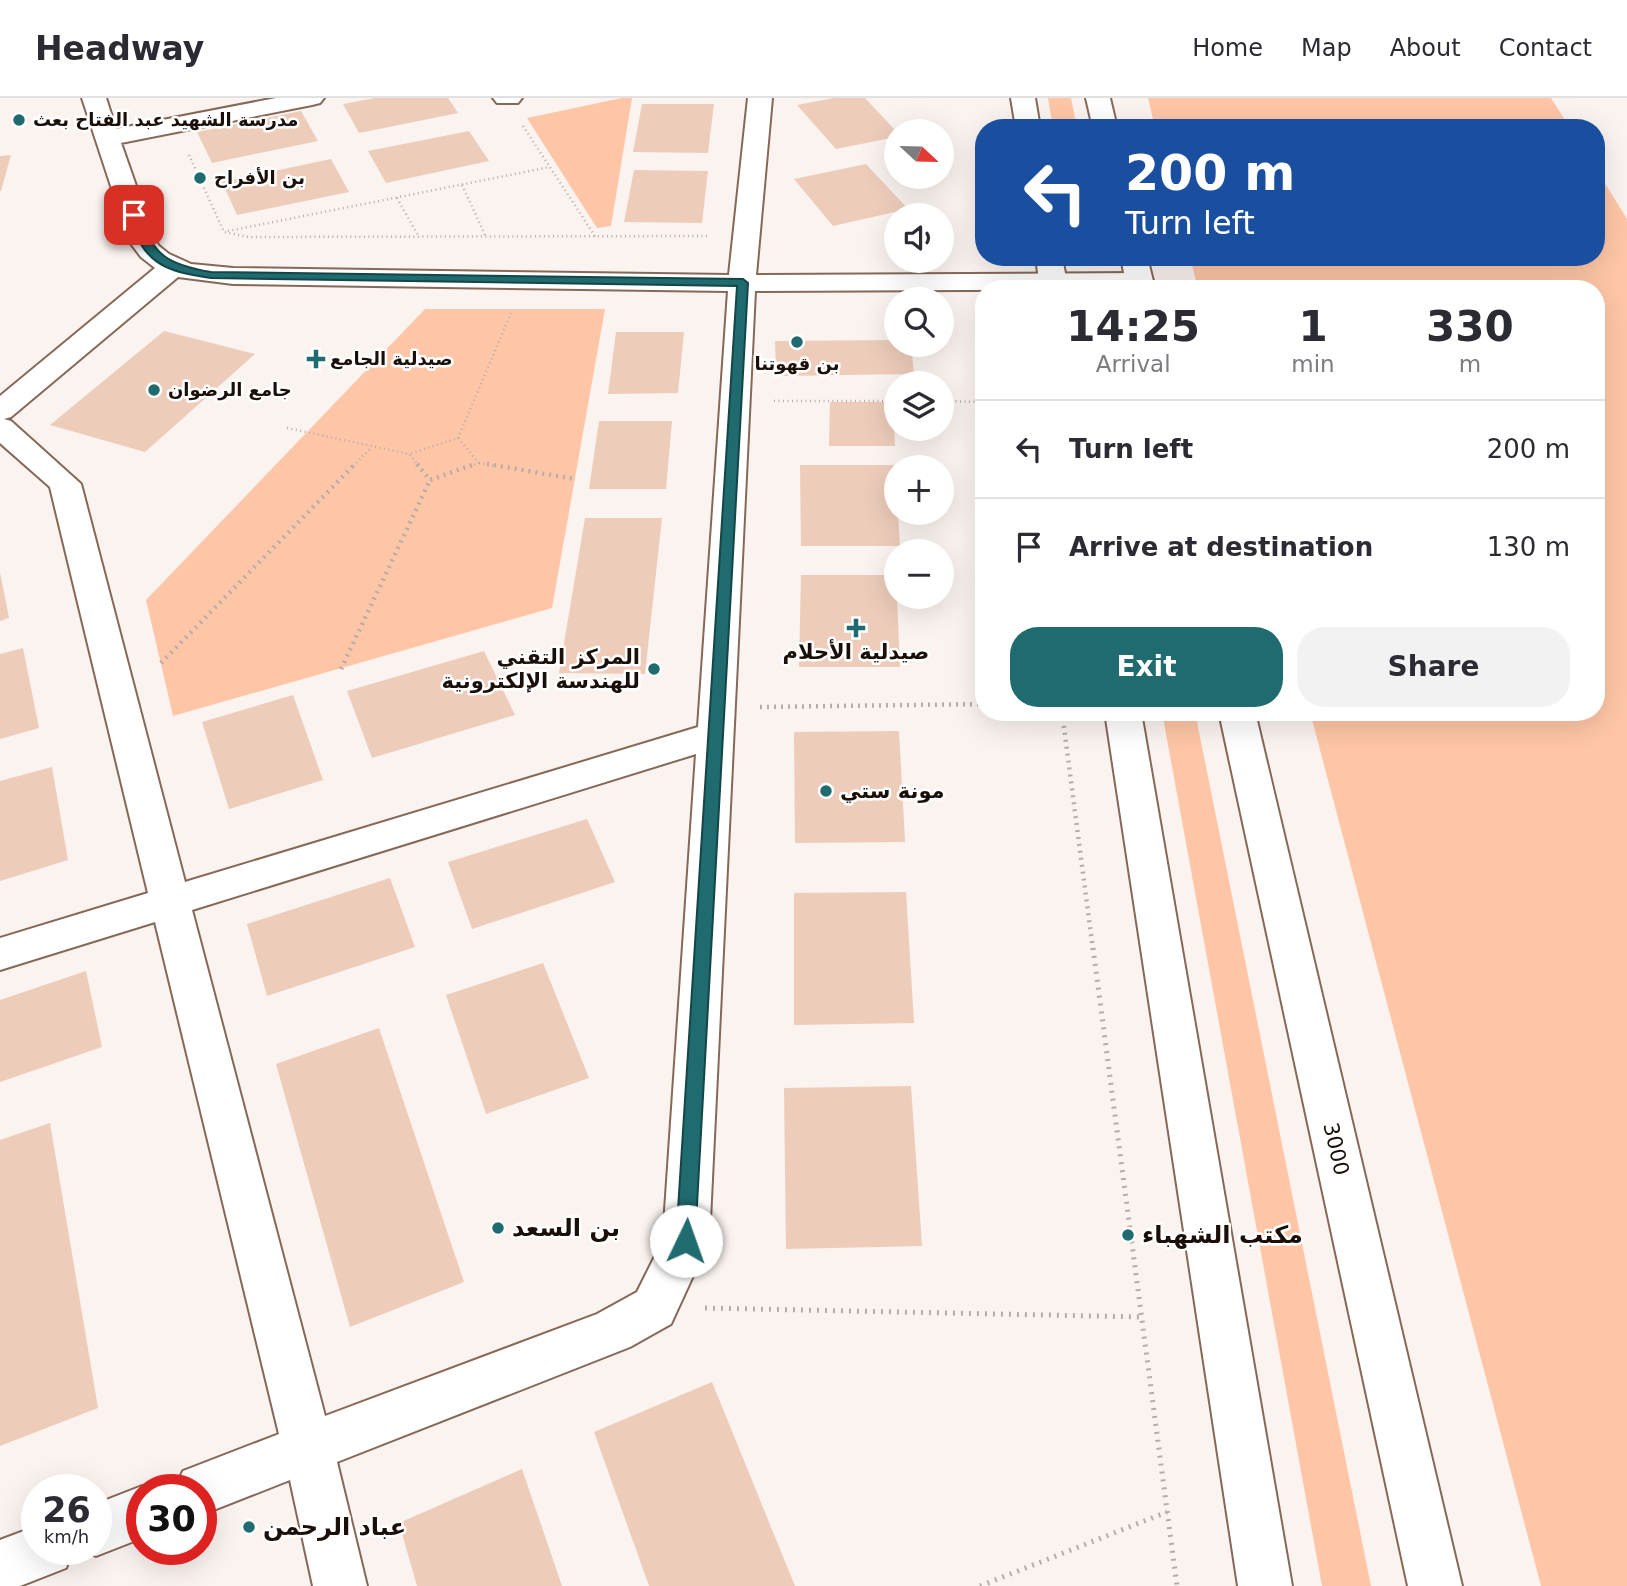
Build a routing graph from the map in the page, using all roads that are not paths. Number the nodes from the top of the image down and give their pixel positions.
1 (94, 98) edge
2 (312, 98) edge
3 (760, 98) edge
4 (1023, 98) edge
5 (1098, 98) edge
6 (1026, 119) edge
7 (1103, 119) edge
8 (108, 138) junction
9 (173, 267) junction
10 (1052, 276) edge
11 (1138, 276) edge
12 (743, 283) junction
13 (0, 411) edge
14 (0, 427) edge
15 (718, 721) junction
16 (1124, 721) edge
17 (1239, 721) edge
18 (170, 901) junction
19 (0, 954) edge
20 (308, 1448) junction
21 (217, 1483) edge
22 (21, 1559) edge
23 (0, 1567) edge
24 (340, 1586) edge
25 (1265, 1586) edge
26 (1435, 1586) edge

1 - 8 street
2 - 8 street
3 - 12 street
4 - 6 street
5 - 7 street
8 - 9 street
9 - 12 street
9 - 13 street
10 - 11 street
10 - 12 street
12 - 15 street
14 - 18 street
15 - 18 street
15 - 20 street
16 - 25 street
17 - 26 street, 3000
18 - 19 street
18 - 20 street
20 - 21 street
20 - 24 street
22 - 23 street

